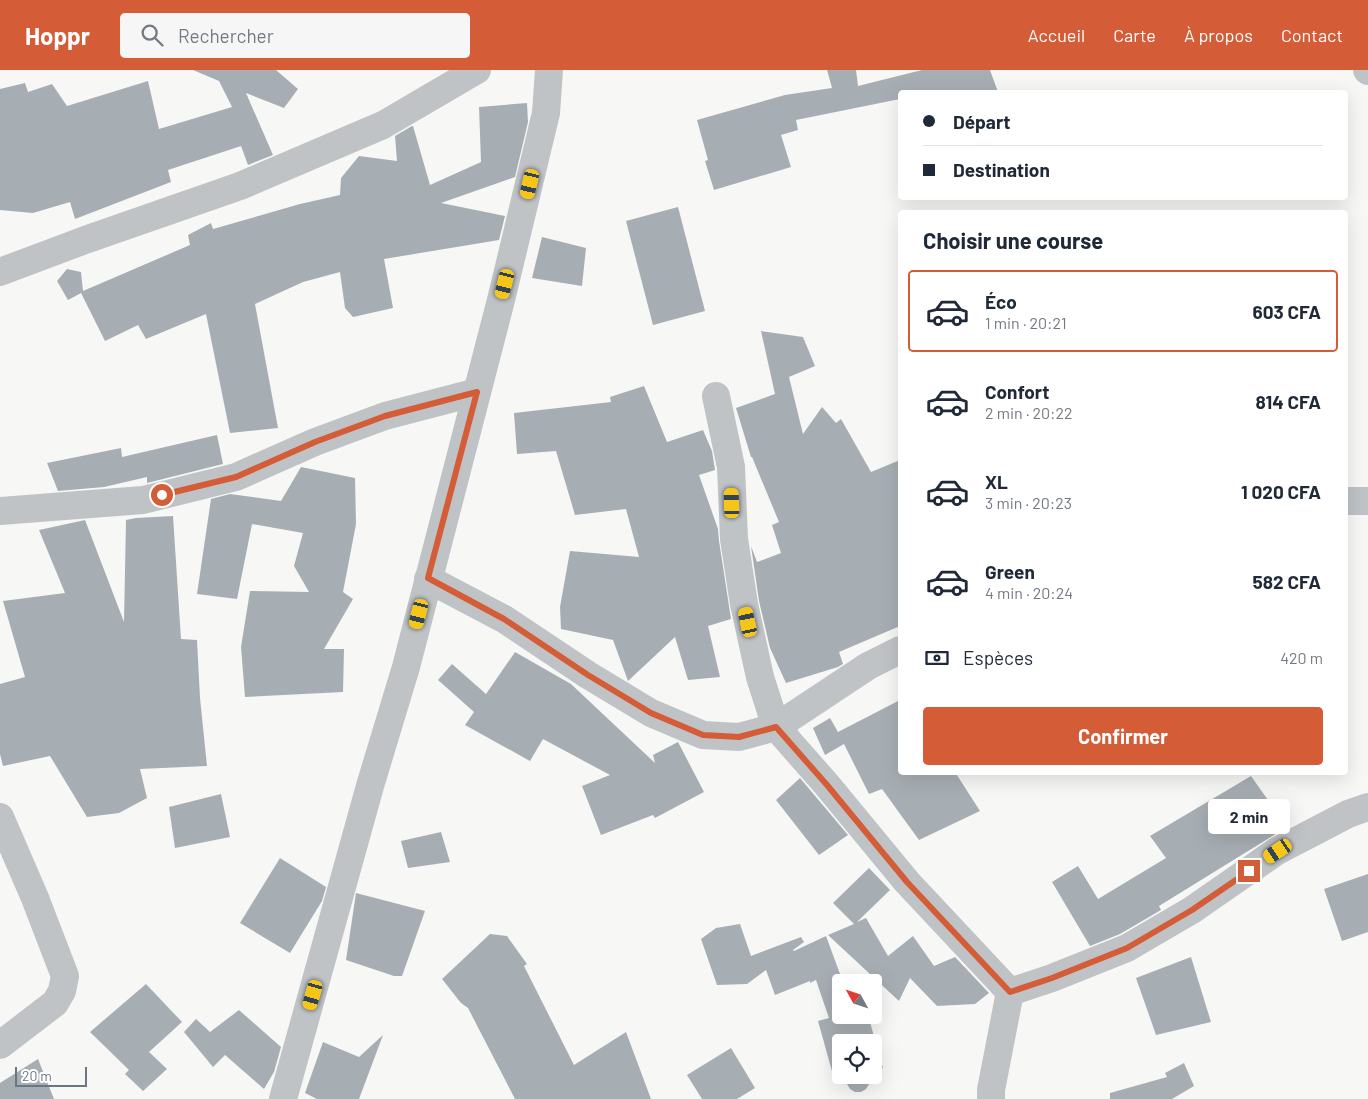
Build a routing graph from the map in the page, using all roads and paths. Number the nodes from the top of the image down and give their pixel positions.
1 (477, 70) edge
2 (549, 70) edge
3 (0, 272) edge
4 (477, 392) junction
5 (716, 396) dead end
6 (1348, 501) edge
7 (1368, 501) edge
8 (0, 511) edge
9 (428, 578) junction
10 (898, 651) edge
11 (776, 727) junction
12 (1368, 807) edge
13 (0, 817) edge
14 (1010, 992) junction
15 (0, 1045) edge
16 (283, 1099) edge
17 (991, 1099) edge

1 - 3 street
2 - 4 street
4 - 8 street
4 - 9 street
5 - 11 street
6 - 7 street
9 - 11 street
9 - 16 street
10 - 11 street
11 - 14 street
12 - 14 street
13 - 15 street
14 - 17 street

